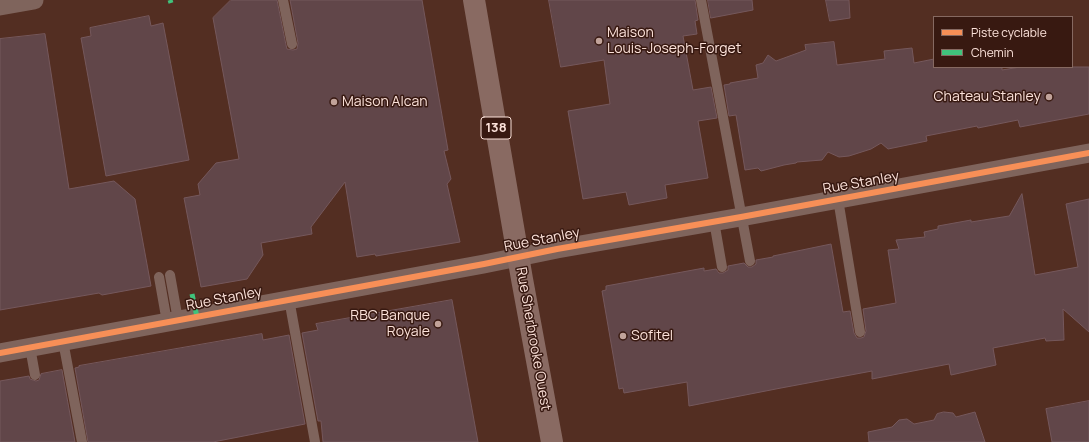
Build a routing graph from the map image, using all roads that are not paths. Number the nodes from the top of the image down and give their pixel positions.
1 (34, 0) edge
2 (283, 0) edge
3 (474, 0) edge
4 (701, 0) edge
5 (0, 6) edge
6 (292, 44) dead end
7 (1089, 153) edge
8 (838, 199) junction
9 (741, 217) junction
10 (714, 221) junction
11 (518, 257) junction
12 (750, 261) dead end
13 (722, 267) dead end
14 (170, 275) dead end
15 (159, 277) dead end
16 (289, 300) junction
17 (172, 321) junction
18 (860, 332) dead end
19 (63, 341) junction
20 (30, 347) junction
21 (0, 353) edge
22 (35, 375) dead end
23 (82, 442) edge
24 (315, 442) edge
25 (552, 442) edge

1 - 5 street
2 - 6 lane
3 - 11 main road, Rue Sherbrooke Ouest / 138
4 - 9 lane
7 - 8 street, Rue Stanley
8 - 9 street, Rue Stanley
8 - 18 lane
9 - 10 street, Rue Stanley
9 - 12 lane
10 - 11 street, Rue Stanley
10 - 13 lane
11 - 16 street, Rue Stanley
11 - 25 main road, Rue Sherbrooke Ouest / 138
14 - 17 lane
15 - 17 lane
16 - 17 street, Rue Stanley
16 - 24 lane
17 - 19 street, Rue Stanley
19 - 20 street, Rue Stanley
19 - 23 lane
20 - 21 street, Rue Stanley
20 - 22 lane

